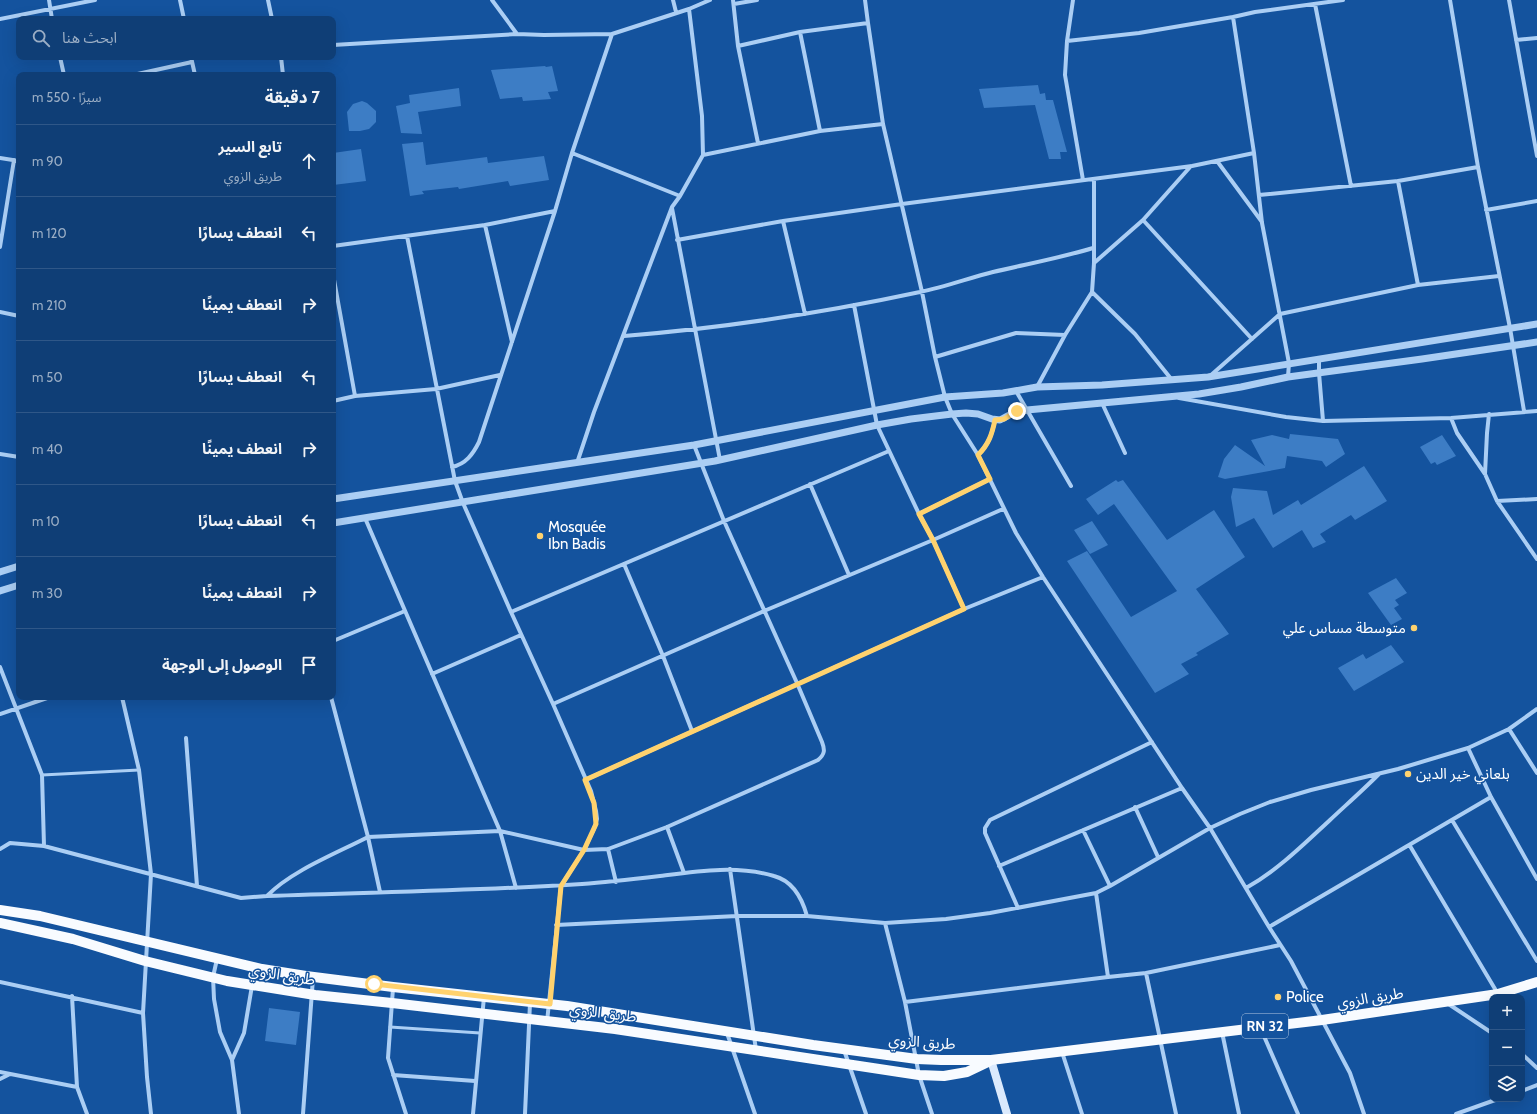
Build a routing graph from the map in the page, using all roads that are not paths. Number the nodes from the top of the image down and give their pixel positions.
1 (49, 0) edge
2 (95, 0) edge
3 (180, 0) edge
4 (268, 0) edge
5 (492, 0) edge
6 (673, 0) edge
7 (710, 0) edge
8 (757, 0) edge
9 (865, 0) edge
10 (1072, 0) edge
11 (1343, 0) edge
12 (1450, 0) edge
13 (1508, 0) edge
14 (733, 2) edge
15 (1315, 4) junction
16 (689, 8) junction
17 (50, 9) junction
18 (676, 12) junction
19 (51, 16) edge
20 (183, 16) edge
21 (271, 16) edge
22 (1233, 17) junction
23 (0, 19) edge
24 (868, 22) junction
25 (800, 32) junction
26 (517, 34) junction
27 (612, 34) junction
28 (1537, 38) edge
29 (1516, 40) junction
30 (1067, 41) junction
31 (336, 44) edge
32 (738, 46) junction
33 (61, 60) edge
34 (281, 60) edge
35 (192, 62) joint
36 (63, 72) edge
37 (147, 72) edge
38 (194, 72) edge
39 (283, 72) edge
40 (883, 124) junction
41 (820, 131) junction
42 (1536, 141) edge
43 (758, 143) junction
44 (572, 153) junction
45 (1254, 153) junction
46 (703, 155) junction
47 (1537, 156) edge
48 (0, 158) edge
49 (14, 160) joint
50 (1217, 161) junction
51 (1192, 166) junction
52 (1478, 167) junction
53 (1094, 179) junction
54 (1083, 180) junction
55 (1398, 181) junction
56 (1351, 186) junction
57 (1259, 195) junction
58 (680, 196) junction
59 (1537, 201) edge
60 (902, 204) junction
61 (672, 207) junction
62 (1486, 210) junction
63 (555, 211) junction
64 (1143, 220) junction
65 (783, 221) junction
66 (1262, 223) junction
67 (485, 225) junction
68 (407, 236) junction
69 (677, 240) junction
70 (336, 246) edge
71 (0, 247) edge
72 (1093, 248) junction
73 (1094, 263) junction
74 (1499, 276) junction
75 (1418, 285) junction
76 (336, 291) edge
77 (922, 292) junction
78 (1092, 292) junction
79 (854, 305) junction
80 (0, 312) edge
81 (805, 314) junction
82 (1280, 314) junction
83 (16, 315) edge
84 (1537, 324) edge
85 (1510, 328) junction
86 (696, 330) junction
87 (1065, 335) junction
88 (624, 336) junction
89 (1252, 339) junction
90 (512, 342) junction
91 (1537, 342) edge
92 (1513, 345) junction
93 (935, 357) junction
94 (1319, 359) junction
95 (1289, 363) junction
96 (1319, 373) junction
97 (500, 375) junction
98 (1208, 377) junction
99 (1288, 377) junction
100 (1173, 380) junction
101 (1037, 387) junction
102 (436, 389) junction
103 (1016, 390) junction
104 (355, 396) junction
105 (1169, 396) junction
106 (945, 397) junction
107 (336, 399) edge
108 (1102, 403) junction
109 (1027, 410) junction
110 (874, 411) junction
111 (1537, 411) edge
112 (1524, 412) junction
113 (952, 414) junction
114 (1489, 414) junction
115 (1451, 418) junction
116 (995, 420) junction
117 (1323, 421) junction
118 (877, 425) junction
119 (716, 441) junction
120 (694, 445) junction
121 (889, 451) junction
122 (1125, 453) dead end
123 (0, 454) edge
124 (978, 455) junction
125 (16, 457) edge
126 (720, 460) junction
127 (700, 462) junction
128 (577, 464) junction
129 (452, 467) junction
130 (1485, 474) junction
131 (990, 479) junction
132 (455, 480) junction
133 (810, 484) junction
134 (1071, 486) dead end
135 (1537, 499) edge
136 (336, 500) edge
137 (1497, 501) junction
138 (463, 503) junction
139 (1003, 509) junction
140 (919, 514) junction
141 (365, 518) junction
142 (724, 521) junction
143 (336, 523) edge
144 (933, 540) junction
145 (1537, 559) edge
146 (624, 564) junction
147 (16, 567) edge
148 (0, 572) edge
149 (849, 576) junction
150 (1043, 577) junction
151 (16, 586) edge
152 (0, 591) edge
153 (964, 609) junction
154 (405, 611) junction
155 (764, 611) junction
156 (511, 612) junction
157 (521, 635) junction
158 (336, 640) edge
159 (663, 656) junction
160 (0, 667) edge
161 (432, 674) junction
162 (797, 683) junction
163 (40, 700) edge
164 (123, 700) edge
165 (331, 700) edge
166 (553, 704) junction
167 (15, 708) junction
168 (1537, 709) edge
169 (0, 714) edge
170 (1509, 729) junction
171 (692, 731) junction
172 (186, 738) dead end
173 (1152, 742) junction
174 (1468, 748) junction
175 (139, 770) junction
176 (1379, 773) junction
177 (1537, 773) edge
178 (42, 775) junction
179 (585, 780) junction
180 (1182, 788) junction
181 (1490, 797) junction
182 (1135, 807) junction
183 (1452, 820) junction
184 (666, 827) junction
185 (1210, 828) junction
186 (1083, 830) junction
187 (500, 831) junction
188 (368, 838) junction
189 (44, 846) junction
190 (1410, 846) junction
191 (0, 849) edge
192 (608, 849) junction
193 (584, 850) junction
194 (1158, 858) junction
195 (999, 866) junction
196 (730, 869) junction
197 (684, 873) junction
198 (152, 874) junction
199 (1537, 879) edge
200 (616, 882) junction
201 (197, 886) junction
202 (561, 886) junction
203 (1110, 886) junction
204 (516, 888) junction
205 (1246, 888) junction
206 (380, 892) junction
207 (1096, 893) junction
208 (267, 896) junction
209 (1018, 908) junction
210 (0, 910) edge
211 (737, 916) junction
212 (807, 916) junction
213 (0, 923) edge
214 (885, 923) junction
215 (556, 925) junction
216 (1269, 927) junction
217 (147, 940) junction
218 (1280, 945) junction
219 (217, 958) junction
220 (146, 961) junction
221 (1537, 961) edge
222 (255, 967) junction
223 (1146, 973) junction
224 (213, 977) junction
225 (313, 977) junction
226 (1108, 977) junction
227 (0, 982) edge
228 (1537, 982) edge
229 (253, 985) junction
230 (393, 987) junction
231 (1498, 994) joint
232 (311, 995) junction
233 (1489, 995) edge
234 (72, 996) junction
235 (484, 996) junction
236 (530, 1002) junction
237 (905, 1002) junction
238 (1444, 1002) junction
239 (392, 1003) junction
240 (550, 1004) junction
241 (144, 1013) junction
242 (482, 1014) junction
243 (529, 1020) junction
244 (1322, 1020) junction
245 (547, 1022) junction
246 (390, 1027) junction
247 (1259, 1027) junction
248 (1489, 1031) edge
249 (726, 1032) junction
250 (1222, 1032) junction
251 (480, 1033) junction
252 (754, 1036) junction
253 (1162, 1041) junction
254 (732, 1047) junction
255 (756, 1050) junction
256 (844, 1050) junction
257 (1062, 1052) junction
258 (1525, 1057) edge
259 (917, 1059) junction
260 (232, 1060) junction
261 (991, 1060) junction
262 (849, 1064) junction
263 (1537, 1068) edge
264 (0, 1072) edge
265 (10, 1074) junction
266 (393, 1075) junction
267 (919, 1075) junction
268 (0, 1079) edge
269 (475, 1081) junction
270 (1537, 1085) edge
271 (77, 1087) junction
272 (1525, 1090) edge
273 (1490, 1102) edge
274 (87, 1114) edge
275 (151, 1114) edge
276 (240, 1114) edge
277 (303, 1114) edge
278 (406, 1114) edge
279 (473, 1114) edge
280 (525, 1114) edge
281 (755, 1114) edge
282 (866, 1114) edge
283 (932, 1114) edge
284 (1007, 1114) edge
285 (1082, 1114) edge
286 (1176, 1114) edge
287 (1239, 1114) edge
288 (1298, 1114) edge
289 (1364, 1114) edge
290 (1456, 1114) edge

1 - 17 street
2 - 17 street
3 - 20 street
4 - 21 street
5 - 26 street
6 - 18 street
7 - 16 street
8 - 14 street
9 - 24 street
10 - 30 street
11 - 15 street
12 - 52 street
13 - 29 street
14 - 32 street
15 - 22 street
15 - 56 street
16 - 18 street
16 - 46 street
17 - 19 street
17 - 23 street
18 - 27 street
22 - 30 street
22 - 45 street
24 - 25 street
24 - 40 street
25 - 32 street
25 - 41 street
26 - 27 street
26 - 31 street
27 - 44 street
28 - 29 street
29 - 42 street
30 - 54 street
32 - 43 street
33 - 36 street
34 - 39 street
35 - 37 street
35 - 38 street
40 - 41 street
40 - 60 street
41 - 43 street
42 - 47 street
43 - 46 street
44 - 58 street
44 - 63 street
45 - 50 street
45 - 57 street
46 - 58 street
48 - 49 street
49 - 71 street
50 - 51 street
50 - 66 street
51 - 53 street
51 - 64 street
52 - 55 street
52 - 62 street
53 - 54 street
53 - 72 street
54 - 60 street
55 - 56 street
55 - 75 street
56 - 57 street
57 - 66 street
58 - 61 street
59 - 62 street
60 - 65 street
60 - 77 street
61 - 69 street
61 - 88 street
62 - 74 street
63 - 67 street
63 - 90 street
64 - 73 street
64 - 89 street
65 - 69 street
65 - 81 street
66 - 82 street
67 - 68 street
67 - 90 street
68 - 70 street
68 - 102 street
69 - 86 street
72 - 73 street
72 - 77 street
73 - 78 street
74 - 75 street
74 - 85 street
75 - 82 street
76 - 104 street
77 - 79 street
77 - 93 street
78 - 87 street
78 - 100 street
79 - 81 street
79 - 110 street
80 - 83 street
81 - 86 street
82 - 89 street
82 - 95 street
84 - 85 street
85 - 92 street
85 - 94 street
86 - 88 street
86 - 119 street
87 - 93 street
87 - 101 street
88 - 128 street
89 - 98 street
90 - 97 street
91 - 92 street
92 - 96 street
92 - 112 street
93 - 106 street
94 - 95 street
94 - 96 street
95 - 98 street
95 - 99 street
96 - 99 street
96 - 117 street
97 - 102 street
97 - 129 street
98 - 100 street
99 - 105 street
100 - 101 street
101 - 103 street
102 - 104 street
102 - 129 street
103 - 106 street
103 - 109 street
104 - 107 street
105 - 108 street
105 - 117 street
106 - 110 street
106 - 113 street
108 - 109 street
108 - 122 street
109 - 116 street
109 - 134 street
110 - 118 street
110 - 119 street
111 - 112 street
112 - 114 street
113 - 116 street
113 - 118 street
113 - 124 street
114 - 115 street
114 - 130 street
115 - 117 street
115 - 130 street
116 - 124 street
118 - 121 street
118 - 126 street
119 - 120 street
119 - 126 street
120 - 127 street
120 - 128 street
121 - 133 street
121 - 140 street
123 - 125 street
124 - 131 street
126 - 127 street
127 - 138 street
127 - 142 street
128 - 132 street
129 - 132 street
130 - 137 street
131 - 139 street
131 - 140 street
132 - 136 street
132 - 138 street
133 - 142 street
133 - 149 street
135 - 137 street
137 - 145 street
138 - 141 street
138 - 156 street
139 - 144 street
139 - 150 street
140 - 144 street
141 - 143 street
141 - 154 street
142 - 146 street
142 - 155 street
144 - 149 street
144 - 153 street
146 - 156 street
146 - 159 street
147 - 148 street
149 - 155 street
150 - 153 street
150 - 173 street
151 - 152 street
153 - 162 street
154 - 158 street
154 - 161 street
155 - 159 street
155 - 162 street
156 - 157 street
157 - 161 street
157 - 166 street
159 - 166 street
159 - 171 street
160 - 167 street
161 - 187 street
162 - 171 street
162 - 184 street
163 - 167 street
164 - 175 street
165 - 188 street
166 - 179 street
167 - 169 street
167 - 178 street
168 - 170 street
170 - 174 street
170 - 177 street
171 - 179 street
172 - 201 street
173 - 180 street
173 - 195 street
174 - 176 street
174 - 181 street
175 - 178 lane
175 - 198 street
176 - 185 street
176 - 205 street
178 - 189 street
179 - 193 street
180 - 182 street
180 - 185 street
181 - 183 street
181 - 199 street
182 - 186 street
182 - 194 street
183 - 190 street
183 - 221 street
184 - 192 street
184 - 197 street
185 - 194 street
185 - 205 street
186 - 195 street
186 - 203 street
187 - 188 street
187 - 193 street
187 - 204 street
188 - 206 street
188 - 208 street
189 - 191 street
189 - 198 street
190 - 216 street
190 - 231 street
192 - 193 street
192 - 200 street
193 - 202 street
194 - 203 street
195 - 209 street
196 - 197 street
196 - 211 street
196 - 212 street
197 - 200 street
198 - 201 street
198 - 217 street
200 - 202 street
201 - 208 street
202 - 204 street
202 - 215 street
203 - 207 street
204 - 206 street
205 - 216 street
206 - 208 street
207 - 209 street
207 - 226 street
209 - 214 street
210 - 217 main road, طريق الزوي / RN 32
211 - 212 street
211 - 215 street
211 - 252 street
212 - 214 street
213 - 220 main road, طريق الزوي / RN 32
214 - 237 street
215 - 240 street
216 - 218 street
217 - 219 main road, طريق الزوي / RN 32
217 - 220 street
218 - 223 street
218 - 244 street
219 - 222 main road, طريق الزوي / RN 32
219 - 224 street
220 - 224 main road, طريق الزوي / RN 32
220 - 241 street
222 - 225 main road, طريق الزوي / RN 32
222 - 229 street
223 - 226 street
223 - 253 street
224 - 229 main road, طريق الزوي / RN 32
224 - 260 street
225 - 230 main road, طريق الزوي / RN 32
225 - 232 street
226 - 237 street
227 - 234 street
228 - 231 main road, طريق الزوي / RN 32
229 - 232 main road, طريق الزوي / RN 32
229 - 260 street
230 - 235 main road, طريق الزوي / RN 32
230 - 239 street
232 - 239 main road, طريق الزوي / RN 32
232 - 277 street
233 - 238 main road, طريق الزوي / RN 32
234 - 241 street
234 - 271 street
235 - 236 main road, طريق الزوي / RN 32
235 - 242 street
236 - 240 main road, طريق الزوي / RN 32
236 - 243 street
237 - 259 street
238 - 244 main road, طريق الزوي / RN 32
238 - 248 street
239 - 242 main road, طريق الزوي / RN 32
239 - 246 street
240 - 245 street
240 - 249 main road, طريق الزوي / RN 32
241 - 275 street
242 - 243 main road, طريق الزوي / RN 32
242 - 251 street
243 - 245 main road, طريق الزوي / RN 32
243 - 280 street
244 - 247 main road, طريق الزوي / RN 32
244 - 289 street
245 - 254 main road, طريق الزوي / RN 32
246 - 251 lane
246 - 266 street
247 - 250 main road, طريق الزوي / RN 32
247 - 288 street
249 - 252 main road, طريق الزوي / RN 32
249 - 254 street
250 - 253 main road, طريق الزوي / RN 32
250 - 287 street
251 - 269 street
252 - 255 street
252 - 256 main road, طريق الزوي / RN 32
253 - 257 main road, طريق الزوي / RN 32
253 - 286 street
254 - 255 main road, طريق الزوي / RN 32
254 - 281 street
255 - 262 main road, طريق الزوي / RN 32
256 - 259 main road, طريق الزوي / RN 32
256 - 262 street
257 - 261 main road, طريق الزوي / RN 32
257 - 285 street
258 - 263 street
259 - 261 main road, طريق الزوي / RN 32
259 - 267 street
260 - 276 street
261 - 267 main road, طريق الزوي / RN 32
261 - 284 main road
262 - 267 main road, طريق الزوي / RN 32
262 - 282 street
264 - 265 street
265 - 268 street
265 - 271 street
266 - 269 street
266 - 278 street
267 - 283 street
269 - 279 street
270 - 272 street
271 - 274 street
273 - 290 street

